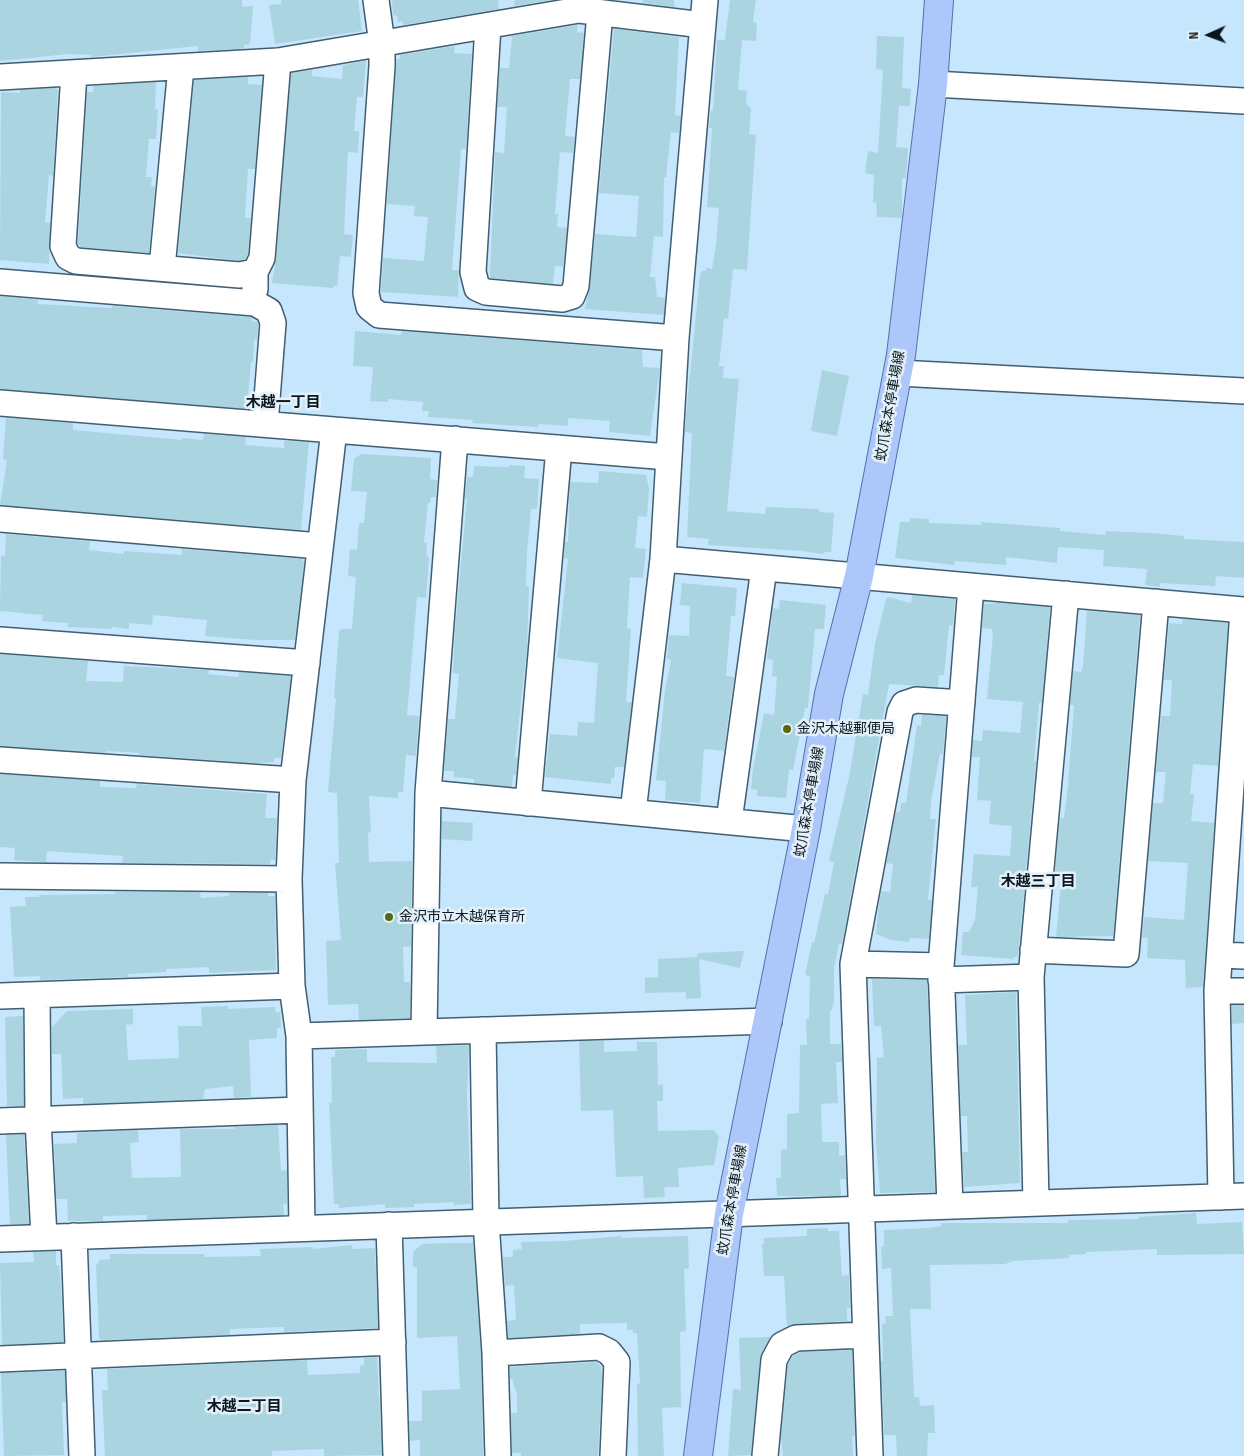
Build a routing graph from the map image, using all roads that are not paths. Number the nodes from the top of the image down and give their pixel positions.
1 (376, 0) edge
2 (705, 0) edge
3 (939, 0) edge
4 (600, 13) junction
5 (703, 25) junction
6 (488, 26) junction
7 (382, 44) junction
8 (278, 62) junction
9 (181, 67) junction
10 (74, 73) junction
11 (0, 77) edge
12 (934, 84) junction
13 (1244, 101) edge
14 (162, 268) junction
15 (255, 272) junction
16 (0, 282) edge
17 (572, 296) junction
18 (255, 303) junction
19 (572, 330) junction
20 (676, 338) junction
21 (898, 373) junction
22 (1244, 391) edge
23 (0, 403) edge
24 (265, 424) junction
25 (334, 430) junction
26 (455, 439) junction
27 (559, 448) junction
28 (668, 456) junction
29 (0, 519) edge
30 (320, 546) junction
31 (663, 559) junction
32 (764, 568) junction
33 (859, 576) junction
34 (971, 586) junction
35 (1066, 594) junction
36 (1156, 602) junction
37 (1243, 610) edge
38 (0, 640) edge
39 (307, 663) junction
40 (962, 703) junction
41 (0, 760) edge
42 (293, 780) junction
43 (428, 793) junction
44 (528, 803) junction
45 (633, 812) junction
46 (728, 821) junction
47 (806, 829) junction
48 (0, 876) edge
49 (289, 880) junction
50 (1033, 950) junction
51 (1232, 955) edge
52 (853, 964) junction
53 (941, 973) junction
54 (1031, 977) junction
55 (292, 986) junction
56 (1217, 991) junction
57 (1244, 991) edge
58 (37, 995) junction
59 (0, 996) edge
60 (769, 1021) junction
61 (484, 1030) junction
62 (424, 1032) junction
63 (299, 1036) junction
64 (300, 1110) junction
65 (38, 1120) junction
66 (0, 1121) edge
67 (1233, 1196) edge
68 (1036, 1203) junction
69 (950, 1206) junction
70 (861, 1209) junction
71 (729, 1214) junction
72 (486, 1222) junction
73 (389, 1225) junction
74 (302, 1228) junction
75 (74, 1236) junction
76 (44, 1238) junction
77 (0, 1239) edge
78 (865, 1335) junction
79 (393, 1342) junction
80 (495, 1353) junction
81 (79, 1356) junction
82 (0, 1359) edge
83 (82, 1456) edge
84 (396, 1456) edge
85 (498, 1456) edge
86 (614, 1456) edge
87 (698, 1456) edge
88 (765, 1456) edge
89 (870, 1456) edge

1 - 7 street
2 - 5 street
3 - 12 main road, 蚊爪森本停車場線
4 - 5 street
4 - 6 street
4 - 17 street
5 - 20 street
6 - 7 street
6 - 17 street
7 - 8 street
7 - 19 street
8 - 9 street
8 - 15 street
9 - 10 street
9 - 14 street
10 - 11 street
10 - 14 street
12 - 13 street
12 - 21 main road, 蚊爪森本停車場線
14 - 15 street
15 - 18 street
16 - 18 street
17 - 19 street
18 - 24 street
19 - 20 street
20 - 28 street
21 - 22 street
21 - 33 main road, 蚊爪森本停車場線
23 - 24 street
24 - 25 street
25 - 26 street
25 - 30 street
26 - 27 street
26 - 43 street
27 - 28 street
27 - 44 street
28 - 31 street
29 - 30 street
30 - 39 street
31 - 32 street
31 - 45 street
32 - 33 street
32 - 46 street
33 - 34 street
33 - 47 main road, 蚊爪森本停車場線
34 - 35 street
34 - 40 street
35 - 36 street
35 - 50 street
36 - 37 street
36 - 50 street
37 - 51 street
38 - 39 street
39 - 42 street
40 - 52 street
40 - 53 street
41 - 42 street
42 - 49 street
43 - 44 street
43 - 62 street
44 - 45 street
45 - 46 street
46 - 47 street
47 - 60 main road, 蚊爪森本停車場線
48 - 49 street
49 - 55 street
50 - 54 street
51 - 56 street
52 - 53 street
52 - 70 street
53 - 54 street
53 - 69 street
54 - 68 street
55 - 58 street
55 - 63 street
56 - 57 street
56 - 67 street
58 - 59 street
58 - 65 street
60 - 61 street
60 - 71 main road, 蚊爪森本停車場線
61 - 62 street
61 - 72 street
62 - 63 street
63 - 64 street
64 - 65 street
64 - 74 street
65 - 66 street
65 - 76 street
67 - 68 street
68 - 69 street
69 - 70 street
70 - 71 street
70 - 78 street
71 - 72 street
71 - 87 main road, 蚊爪森本停車場線
72 - 73 street
72 - 80 street
73 - 74 street
73 - 79 street
74 - 75 street
75 - 76 street
75 - 81 street
76 - 77 street
78 - 88 street
78 - 89 street
79 - 81 street
79 - 84 street
80 - 85 street
80 - 86 street
81 - 82 street
81 - 83 street

